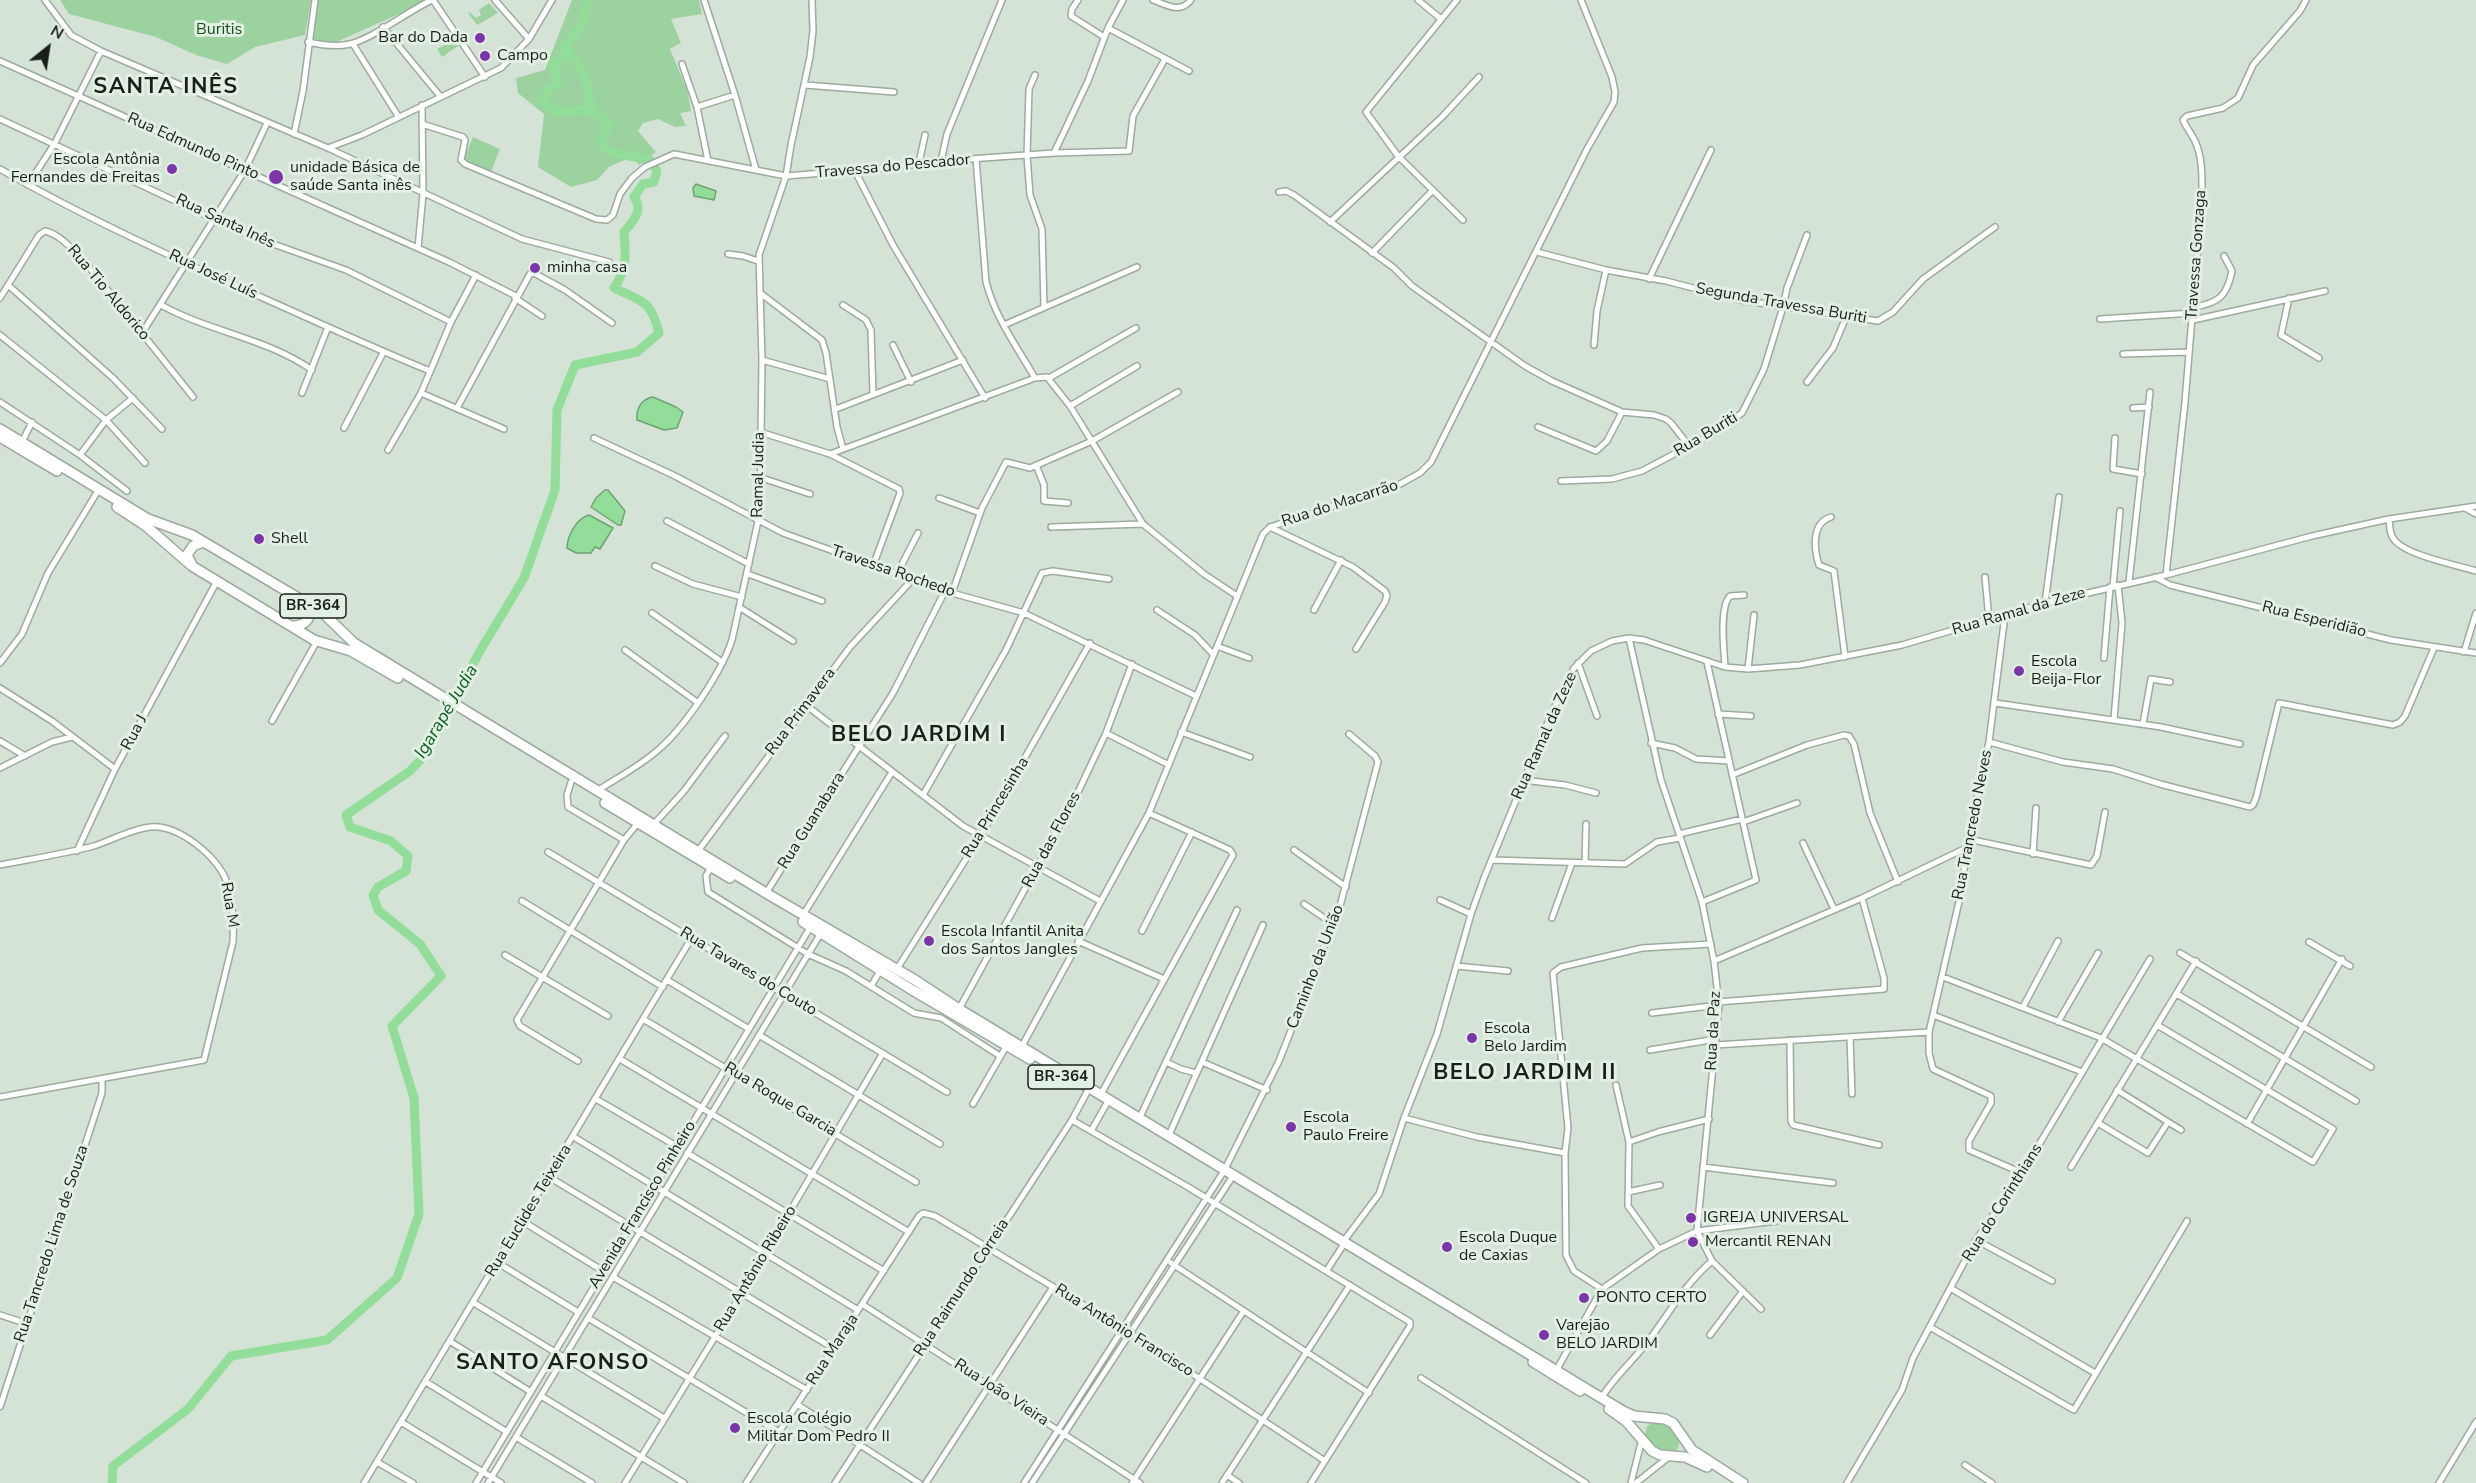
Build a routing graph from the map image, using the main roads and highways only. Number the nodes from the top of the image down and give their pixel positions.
1 (0, 429) edge
2 (0, 436) edge
3 (203, 542) junction
4 (192, 566) junction
5 (307, 602) junction
6 (291, 626) junction
7 (414, 684) junction
8 (475, 719) junction
9 (854, 949) junction
10 (912, 984) junction
11 (1226, 1174) junction
12 (1342, 1244) junction
13 (1652, 1419) junction
14 (1683, 1436) junction
15 (1642, 1440) junction
16 (1672, 1455) junction
17 (1735, 1483) edge
18 (1743, 1483) edge

1 - 3 highway, BR-364
2 - 4 highway, BR-364
3 - 4 highway
3 - 5 highway, BR-364
4 - 6 highway, BR-364
5 - 6 highway
5 - 7 highway, BR-364
6 - 7 highway, BR-364
7 - 8 highway, BR-364
8 - 9 highway, BR-364
8 - 9 highway, BR-364
9 - 10 highway, BR-364
9 - 10 highway, BR-364
10 - 11 highway, BR-364
10 - 11 highway, BR-364
11 - 12 highway, BR-364
12 - 13 highway, BR-364
12 - 15 highway, BR-364
13 - 14 highway, BR-364
13 - 15 highway
14 - 16 highway
14 - 18 highway, BR-364
15 - 16 highway, BR-364
16 - 17 highway, BR-364

